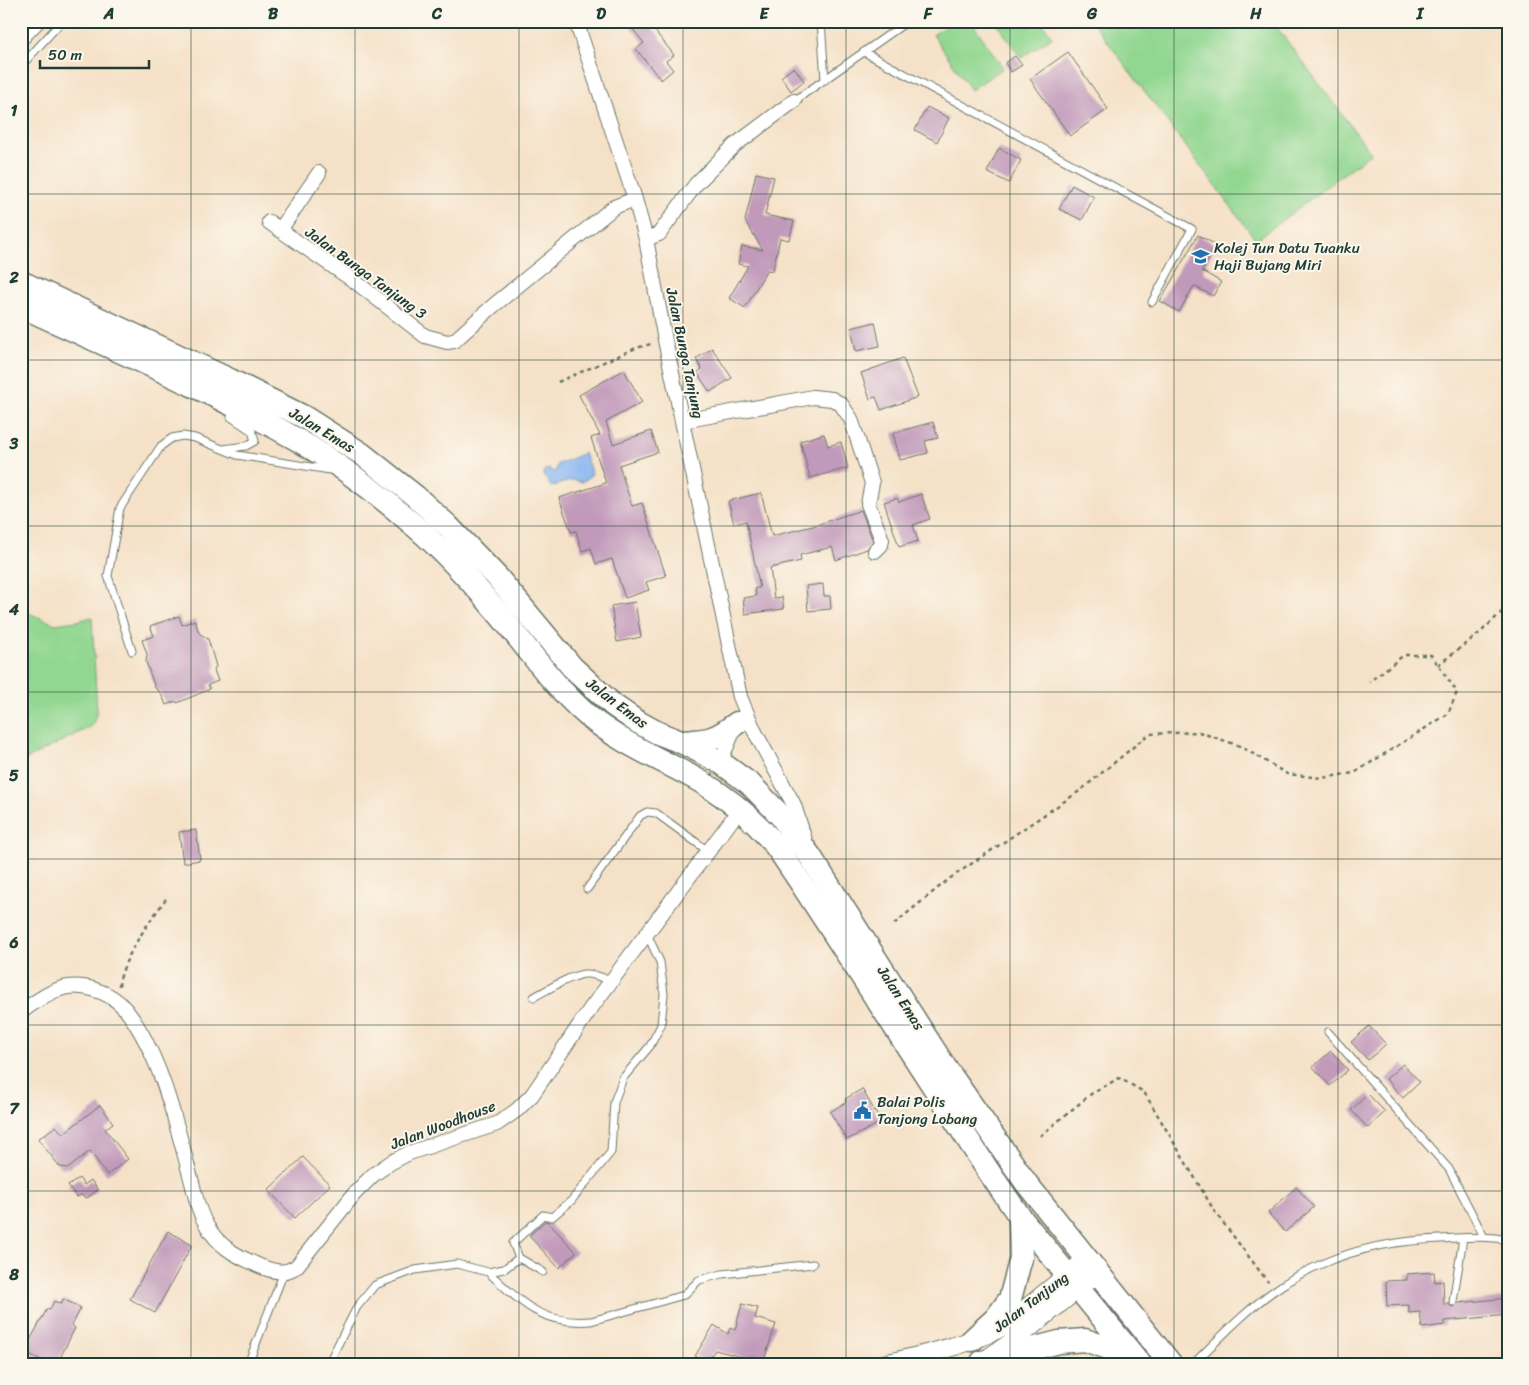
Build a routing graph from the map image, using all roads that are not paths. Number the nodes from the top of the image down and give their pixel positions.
1 (38, 21) edge
2 (62, 21) edge
3 (576, 21) edge
4 (821, 21) edge
5 (908, 21) edge
6 (21, 39) edge
7 (864, 52) junction
8 (21, 66) edge
9 (825, 80) junction
10 (794, 101) joint
11 (319, 173) dead end
12 (635, 199) junction
13 (646, 239) junction
14 (21, 282) edge
15 (1152, 302) dead end
16 (21, 306) edge
17 (128, 355) junction
18 (176, 386) dead end
19 (222, 412) dead end
20 (683, 421) junction
21 (223, 449) junction
22 (349, 475) junction
23 (875, 551) dead end
24 (132, 651) dead end
25 (740, 697) junction
26 (737, 723) junction
27 (681, 742) junction
28 (720, 762) junction
29 (740, 809) junction
30 (708, 851) junction
31 (810, 856) junction
32 (587, 889) dead end
33 (646, 934) junction
34 (611, 981) junction
35 (534, 997) dead end
36 (21, 1012) edge
37 (1328, 1032) dead end
38 (1020, 1217) junction
39 (1484, 1237) junction
40 (1463, 1238) junction
41 (1508, 1240) edge
42 (519, 1258) junction
43 (813, 1264) dead end
44 (1093, 1265) junction
45 (284, 1272) junction
46 (488, 1272) junction
47 (544, 1272) dead end
48 (1073, 1282) junction
49 (1453, 1302) dead end
50 (972, 1340) junction
51 (1137, 1360) edge
52 (978, 1363) edge
53 (248, 1364) edge
54 (328, 1364) edge
55 (884, 1364) edge
56 (1171, 1364) edge
57 (1193, 1364) edge

1 - 6 street
2 - 8 lane
3 - 12 street, Jalan Bunga Tanjung
4 - 9 lane
5 - 7 lane
7 - 9 lane
7 - 15 lane
9 - 10 lane
10 - 13 street
11 - 12 street, Jalan Bunga Tanjung 3
12 - 13 street, Jalan Bunga Tanjung
13 - 20 street, Jalan Bunga Tanjung
14 - 27 main road, Jalan Emas
16 - 17 main road, Jalan Emas
17 - 18 lane
17 - 22 main road, Jalan Emas
19 - 21 lane
20 - 23 street
20 - 25 street, Jalan Bunga Tanjung
21 - 22 lane
21 - 24 lane
22 - 29 main road, Jalan Emas
25 - 26 street
25 - 31 street
26 - 27 main road
26 - 28 street
27 - 28 main road, Jalan Emas
28 - 29 main road
28 - 31 main road, Jalan Emas
29 - 30 street, Jalan Woodhouse
29 - 38 main road, Jalan Emas
30 - 32 lane
30 - 33 street, Jalan Woodhouse
31 - 44 main road, Jalan Emas
33 - 34 street, Jalan Woodhouse
33 - 42 lane
34 - 35 lane
34 - 45 street, Jalan Woodhouse
36 - 45 street
37 - 39 lane
38 - 48 main road, Jalan Emas
38 - 50 main road
39 - 40 lane
39 - 41 lane
40 - 49 lane
40 - 57 lane
42 - 46 lane
42 - 47 lane
43 - 46 lane
44 - 48 street, Jalan Tanjung
44 - 56 main road, Jalan Emas
45 - 53 lane
46 - 54 lane
48 - 50 street, Jalan Tanjung
48 - 51 main road, Jalan Emas
48 - 52 street, Jalan Tanjung
50 - 55 street, Jalan Tanjung
51 - 52 main road

